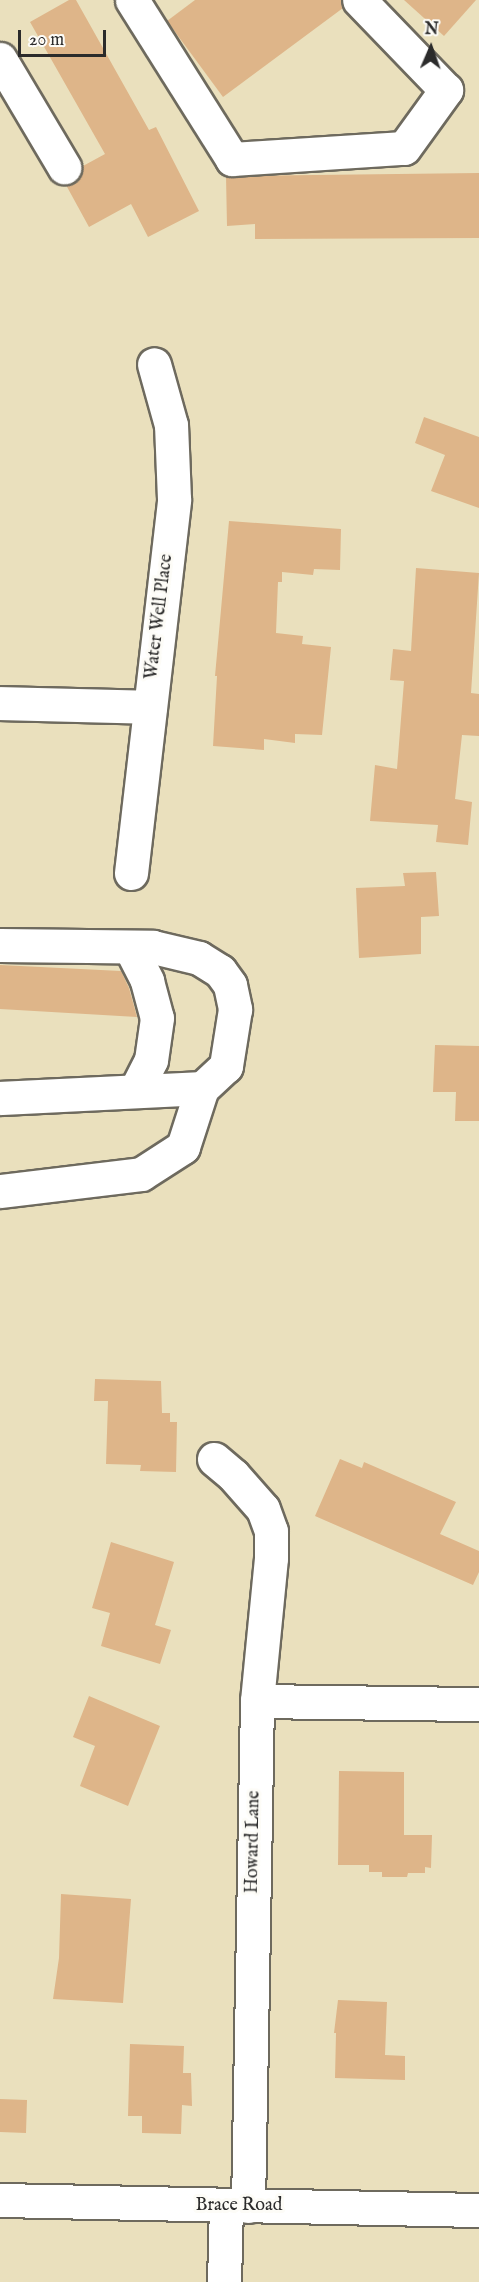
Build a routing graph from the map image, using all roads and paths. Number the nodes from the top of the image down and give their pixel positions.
1 (132, 0) edge
2 (359, 0) edge
3 (0, 59) edge
4 (64, 167) dead end
5 (154, 364) dead end
6 (0, 703) edge
7 (150, 707) junction
8 (131, 873) dead end
9 (0, 945) edge
10 (130, 947) junction
11 (202, 1088) junction
12 (136, 1090) junction
13 (0, 1098) edge
14 (0, 1191) edge
15 (214, 1459) dead end
16 (257, 1701) junction
17 (479, 1704) edge
18 (0, 2200) edge
19 (237, 2206) junction
20 (479, 2210) edge
21 (224, 2282) edge

1 - 2 street
3 - 4 street
5 - 7 street, Water Well Place
6 - 7 street
7 - 8 street, Water Well Place
9 - 10 street
10 - 11 street
10 - 12 street
11 - 12 street
11 - 14 street
12 - 13 street
15 - 16 street, Howard Lane
16 - 17 street
16 - 19 street, Howard Lane
18 - 19 street, Brace Road
19 - 20 street, Brace Road
19 - 21 street, Howard Lane

